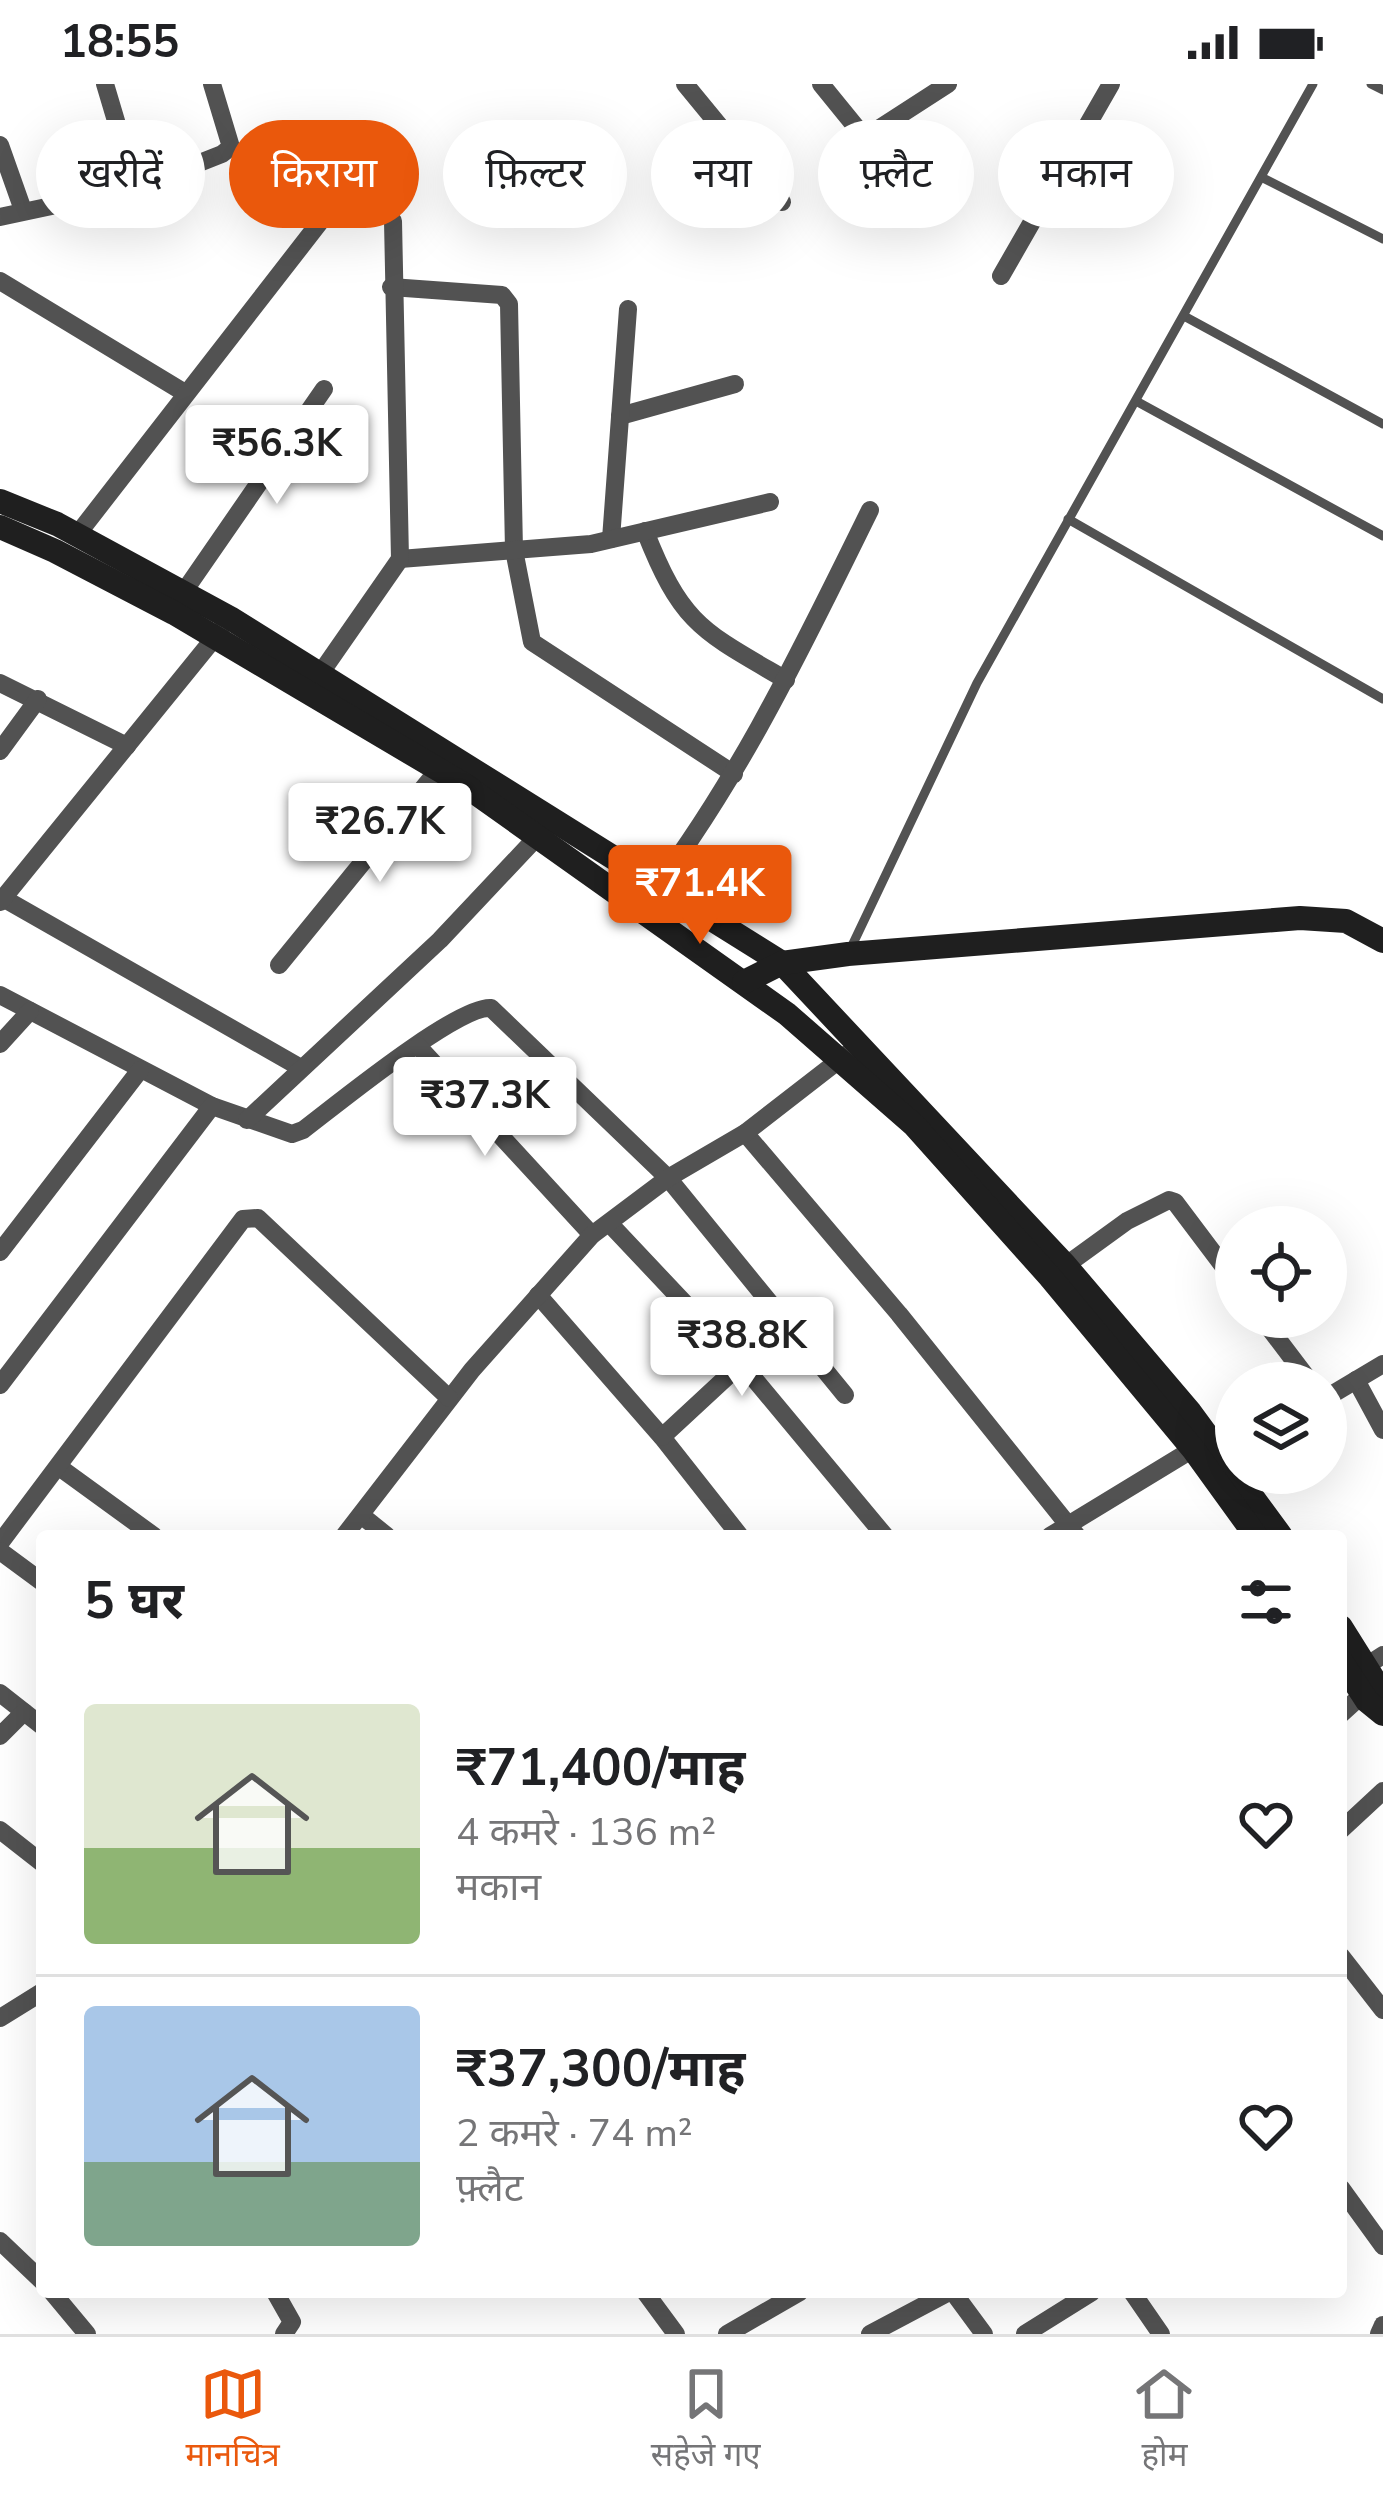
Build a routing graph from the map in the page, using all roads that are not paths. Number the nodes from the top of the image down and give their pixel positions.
1 (105, 84) edge
2 (212, 84) edge
3 (685, 84) edge
4 (821, 84) edge
5 (948, 84) edge
6 (1111, 84) edge
7 (1313, 84) edge
8 (1371, 84) edge
9 (1383, 90) edge
10 (116, 120) edge
11 (715, 120) edge
12 (0, 145) edge
13 (205, 158) edge
14 (1263, 178) junction
15 (36, 207) edge
16 (22, 210) junction
17 (0, 217) edge
18 (316, 228) edge
19 (392, 228) edge
20 (1383, 239) edge
21 (1001, 276) dead end
22 (0, 281) edge
23 (392, 286) junction
24 (628, 309) dead end
25 (1184, 316) junction
26 (735, 384) dead end
27 (324, 389) dead end
28 (185, 393) junction
29 (1136, 401) junction
30 (620, 416) junction
31 (1383, 424) edge
32 (0, 501) edge
33 (770, 502) dead end
34 (870, 510) dead end
35 (1068, 519) junction
36 (0, 527) edge
37 (645, 531) junction
38 (77, 535) junction
39 (1383, 536) edge
40 (611, 539) junction
41 (514, 550) junction
42 (400, 559) junction
43 (183, 592) junction
44 (222, 628) junction
45 (320, 674) junction
46 (786, 680) junction
47 (0, 682) edge
48 (38, 699) junction
49 (1383, 699) edge
50 (127, 746) junction
51 (0, 751) edge
52 (438, 770) junction
53 (734, 774) junction
54 (537, 836) junction
55 (659, 885) junction
56 (2, 900) edge
57 (640, 909) junction
58 (1383, 941) edge
59 (848, 954) junction
60 (782, 963) junction
61 (279, 965) dead end
62 (744, 982) junction
63 (0, 995) edge
64 (30, 1011) junction
65 (0, 1044) edge
66 (418, 1046) junction
67 (850, 1051) junction
68 (301, 1068) junction
69 (140, 1070) junction
70 (212, 1106) junction
71 (247, 1120) junction
72 (745, 1133) junction
73 (668, 1178) junction
74 (610, 1222) junction
75 (592, 1235) junction
76 (0, 1252) edge
77 (1215, 1255) edge
78 (1058, 1271) junction
79 (538, 1295) junction
80 (785, 1322) junction
81 (1277, 1338) edge
82 (1295, 1362) edge
83 (741, 1364) junction
84 (1383, 1364) edge
85 (1356, 1380) junction
86 (0, 1385) edge
87 (1347, 1385) edge
88 (845, 1395) dead end
89 (449, 1398) junction
90 (1383, 1430) edge
91 (662, 1437) junction
92 (1215, 1457) edge
93 (59, 1467) junction
94 (1234, 1494) edge
95 (1246, 1494) edge
96 (361, 1515) junction
97 (146, 1530) edge
98 (349, 1530) edge
99 (380, 1530) edge
100 (735, 1530) edge
101 (880, 1530) edge
102 (1072, 1530) edge
103 (1253, 1530) edge
104 (1276, 1530) edge
105 (0, 1547) edge
106 (36, 1577) edge
107 (1363, 1661) edge
108 (0, 1693) edge
109 (1373, 1694) edge
110 (1347, 1710) edge
111 (24, 1712) junction
112 (1383, 1714) edge
113 (36, 1721) edge
114 (0, 1736) edge
115 (1383, 1791) edge
116 (1347, 1824) edge
117 (0, 1830) edge
118 (36, 1858) edge
119 (1347, 1964) edge
120 (36, 1996) edge
121 (1383, 2010) edge
122 (0, 2018) edge
123 (1347, 2196) edge
124 (0, 2241) edge
125 (1383, 2246) edge
126 (36, 2275) edge
127 (57, 2298) edge
128 (278, 2298) edge
129 (649, 2298) edge
130 (790, 2298) edge
131 (939, 2298) edge
132 (956, 2298) edge
133 (1082, 2298) edge
134 (1136, 2298) edge
135 (1383, 2326) edge
136 (87, 2334) edge
137 (284, 2334) edge
138 (676, 2334) edge
139 (727, 2334) edge
140 (870, 2334) edge
141 (984, 2334) edge
142 (1024, 2334) edge
143 (1161, 2334) edge
144 (1378, 2334) edge

1 - 10 street
2 - 13 street
3 - 11 street
4 - 5 street
6 - 21 street
7 - 14 lane
8 - 9 lane
12 - 16 street
14 - 20 lane
14 - 25 lane
15 - 16 street
16 - 17 street
18 - 28 street
19 - 23 street
22 - 28 street
23 - 41 street
23 - 42 street
24 - 30 street
25 - 29 lane
25 - 31 lane
26 - 30 street
27 - 43 street
28 - 38 street
29 - 35 lane
29 - 39 lane
30 - 40 street
32 - 38 street
33 - 37 street
34 - 46 street
35 - 49 lane
35 - 59 lane
36 - 44 street
37 - 40 street
37 - 46 street
38 - 43 street
40 - 41 street
41 - 42 street
41 - 53 street
42 - 45 street
43 - 44 street
44 - 45 street
44 - 50 street
44 - 52 street
45 - 55 street
46 - 53 street
47 - 48 street
48 - 50 street
48 - 51 street
50 - 56 street
52 - 54 street
52 - 61 street
53 - 55 street
54 - 57 street
54 - 68 street
55 - 57 street
55 - 60 street
56 - 68 street
57 - 62 street
58 - 59 street
59 - 60 street
60 - 62 street
60 - 67 street
62 - 67 street
63 - 64 street
64 - 65 street
64 - 69 street
66 - 71 street
66 - 73 street
66 - 75 street
67 - 72 street
67 - 78 street
68 - 71 street
69 - 70 street
69 - 76 street
70 - 71 street
70 - 86 street
72 - 73 street
72 - 102 street
73 - 74 street
73 - 80 street
74 - 75 street
74 - 83 street
75 - 79 street
77 - 78 street
78 - 92 street
79 - 89 street
79 - 91 street
80 - 83 street
80 - 88 street
81 - 82 street
83 - 91 street
83 - 101 street
84 - 85 street
85 - 87 street
85 - 90 street
89 - 93 street
89 - 96 street
91 - 100 street
92 - 102 street
93 - 97 street
93 - 105 street
94 - 103 street
95 - 104 street
96 - 98 street
96 - 99 street
105 - 106 street
107 - 109 street
108 - 111 street
109 - 110 street
109 - 112 street
111 - 113 street
111 - 114 street
115 - 116 street
117 - 118 street
119 - 121 street
120 - 122 street
123 - 125 street
124 - 126 street
127 - 136 street
128 - 137 street
129 - 138 street
130 - 139 street
131 - 140 street
132 - 141 street
133 - 142 street
134 - 143 street
135 - 144 street

